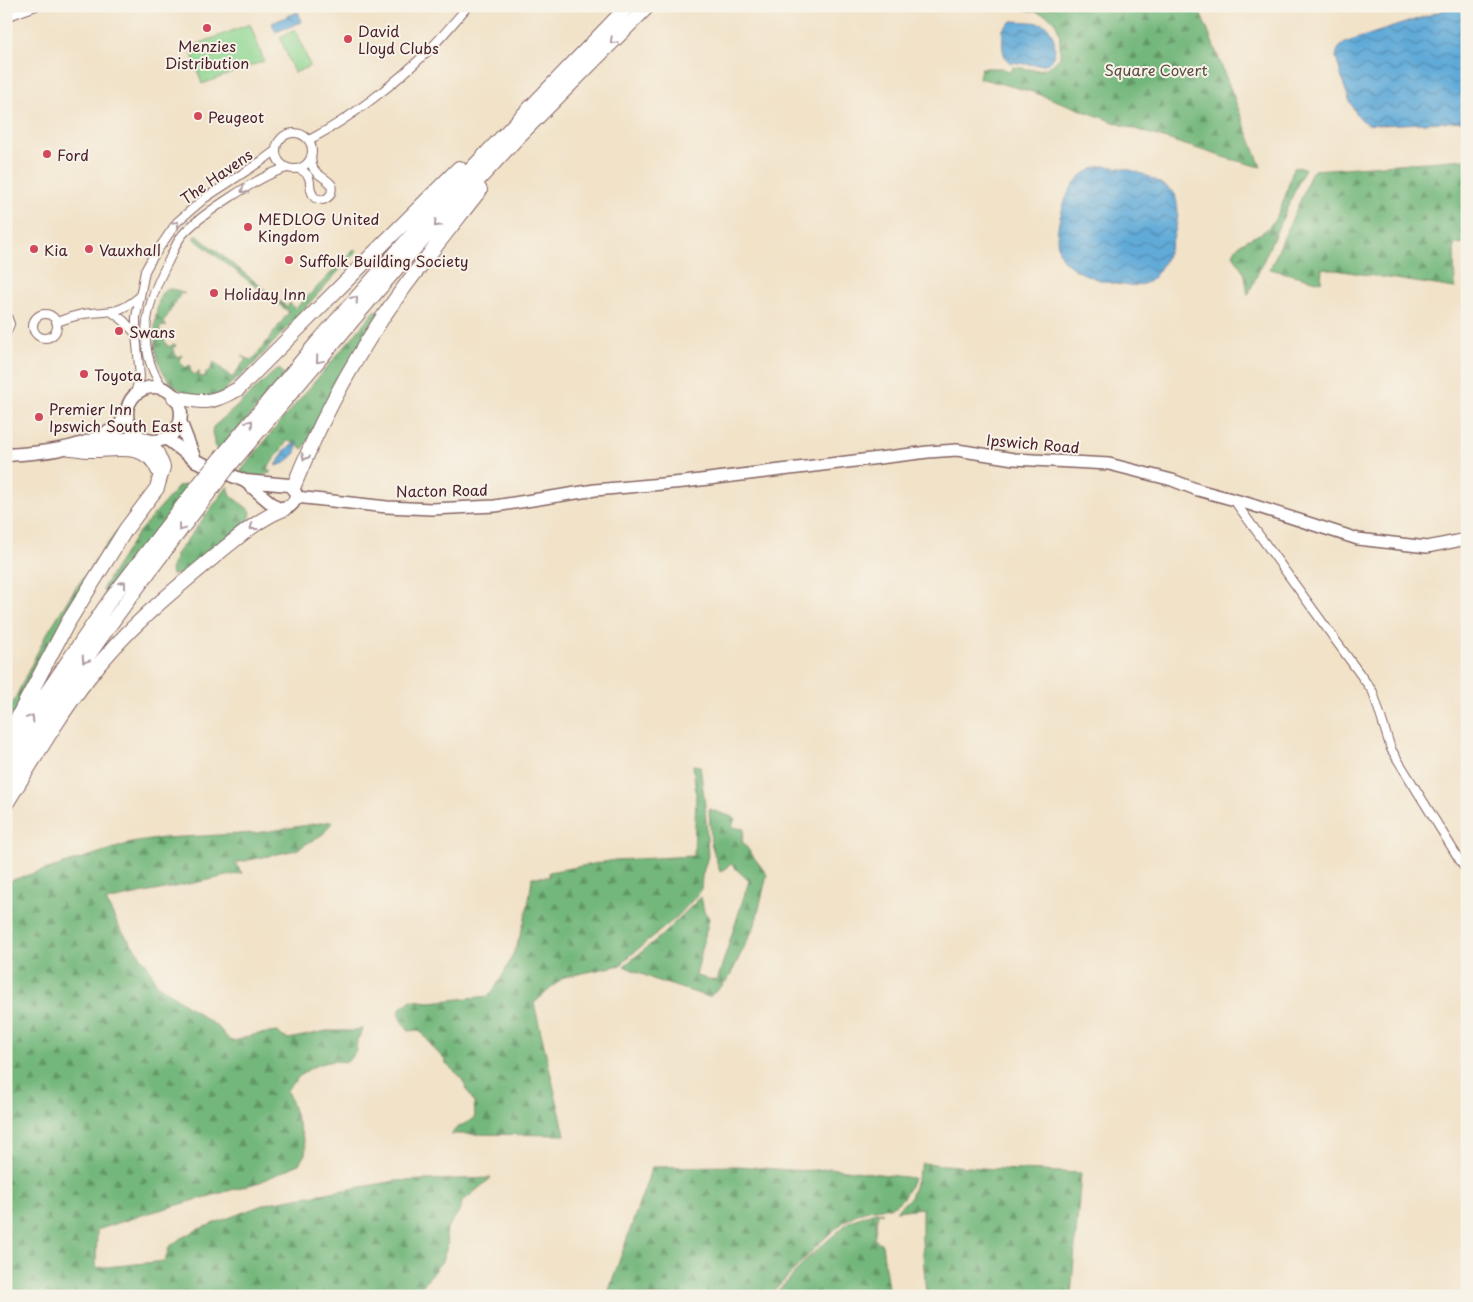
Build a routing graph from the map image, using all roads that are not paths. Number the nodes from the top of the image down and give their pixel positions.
1 (36, 6) edge
2 (468, 6) edge
3 (628, 6) edge
4 (648, 6) edge
5 (6, 18) edge
6 (550, 86) junction
7 (518, 137) junction
8 (309, 140) junction
9 (275, 150) junction
10 (312, 156) junction
11 (287, 168) junction
12 (299, 169) junction
13 (139, 297) junction
14 (112, 312) junction
15 (6, 313) edge
16 (56, 322) dead end
17 (6, 334) edge
18 (136, 334) junction
19 (170, 393) junction
20 (134, 396) junction
21 (127, 410) junction
22 (180, 421) junction
23 (166, 438) junction
24 (94, 439) junction
25 (145, 440) junction
26 (70, 448) junction
27 (6, 454) edge
28 (196, 461) junction
29 (224, 463) junction
30 (160, 478) junction
31 (245, 481) junction
32 (206, 486) junction
33 (295, 492) junction
34 (587, 492) joint
35 (1233, 500) junction
36 (284, 509) junction
37 (1467, 539) edge
38 (6, 740) edge
39 (6, 760) edge
40 (6, 784) edge
41 (6, 804) edge
42 (1467, 872) edge

1 - 5 street
2 - 8 street
3 - 6 highway
4 -> 7 highway
6 - 19 highway
29 -> 6 highway
7 -> 29 highway
7 -> 33 highway
8 - 9 street, The Havens
8 - 10 street
9 - 11 street, The Havens
13 -> 9 street, The Havens
10 - 12 street
10 - 12 street
11 - 12 street, The Havens
11 -> 19 street, The Havens
13 - 14 street
13 - 18 street, The Havens
14 - 16 street
14 - 18 street
15 - 17 street
18 - 20 street, The Havens
19 - 20 main road
19 - 22 main road
20 - 21 main road
21 - 24 main road
21 - 25 main road
22 - 23 main road
22 - 28 main road
23 - 25 main road
23 - 28 main road
24 - 25 main road
24 - 26 main road
25 - 30 highway
26 - 27 main road
26 - 30 highway
28 - 31 main road
29 - 32 highway, bridge
30 - 38 highway
31 - 33 main road
31 - 36 main road
39 -> 32 highway
32 -> 40 highway
33 - 34 street, Nacton Road
33 - 36 main road
34 - 35 street, Ipswich Road
35 - 37 street, Ipswich Road
35 - 42 street
36 -> 41 highway

